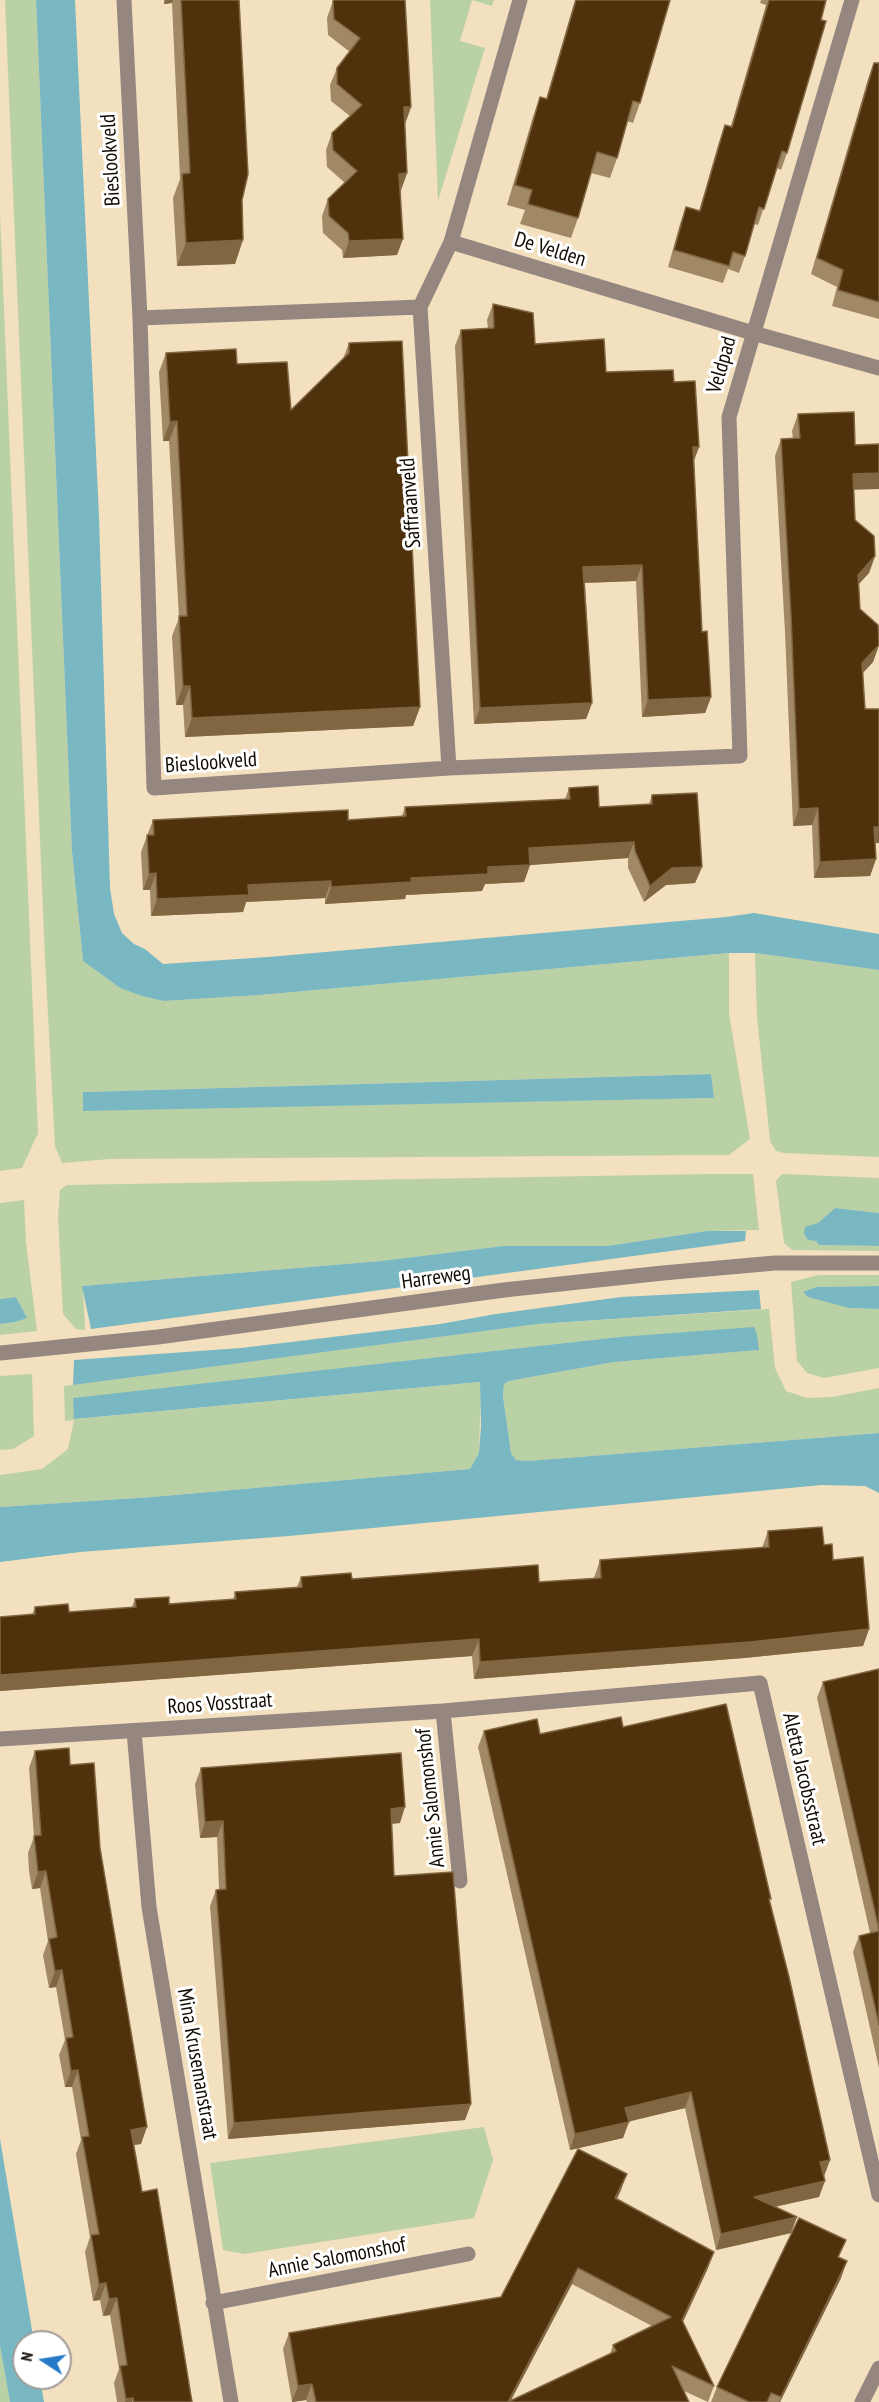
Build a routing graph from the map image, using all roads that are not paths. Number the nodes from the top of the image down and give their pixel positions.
1 (124, 0) edge
2 (520, 0) edge
3 (852, 0) edge
4 (451, 242) junction
5 (420, 307) junction
6 (140, 318) junction
7 (753, 333) junction
8 (879, 368) edge
9 (740, 756) joint
10 (449, 768) junction
11 (879, 1263) edge
12 (0, 1353) edge
13 (443, 1710) junction
14 (134, 1731) junction
15 (0, 1739) edge
16 (460, 1881) dead end
17 (879, 2195) edge
18 (468, 2254) dead end
19 (213, 2303) junction
20 (879, 2368) edge
21 (231, 2402) edge
22 (862, 2402) edge

1 - 6 street, Bieslookveld
2 - 4 street
3 - 7 street, Veldpad
4 - 5 street, Saffraanveld
4 - 7 street, De Velden
5 - 6 street
5 - 10 street, Saffraanveld
6 - 10 street, Bieslookveld
7 - 8 street, De Velden
7 - 9 street, Veldpad
9 - 10 street, Bieslookveld
11 - 12 street, Harreweg
13 - 14 street, Roos Vosstraat
13 - 16 street, Annie Salomonshof
13 - 17 street, Aletta Jacobsstraat
14 - 15 street, Roos Vosstraat
14 - 19 street, Mina Krusemanstraat
18 - 19 street, Annie Salomonshof
19 - 21 street, Mina Krusemanstraat
20 - 22 street

